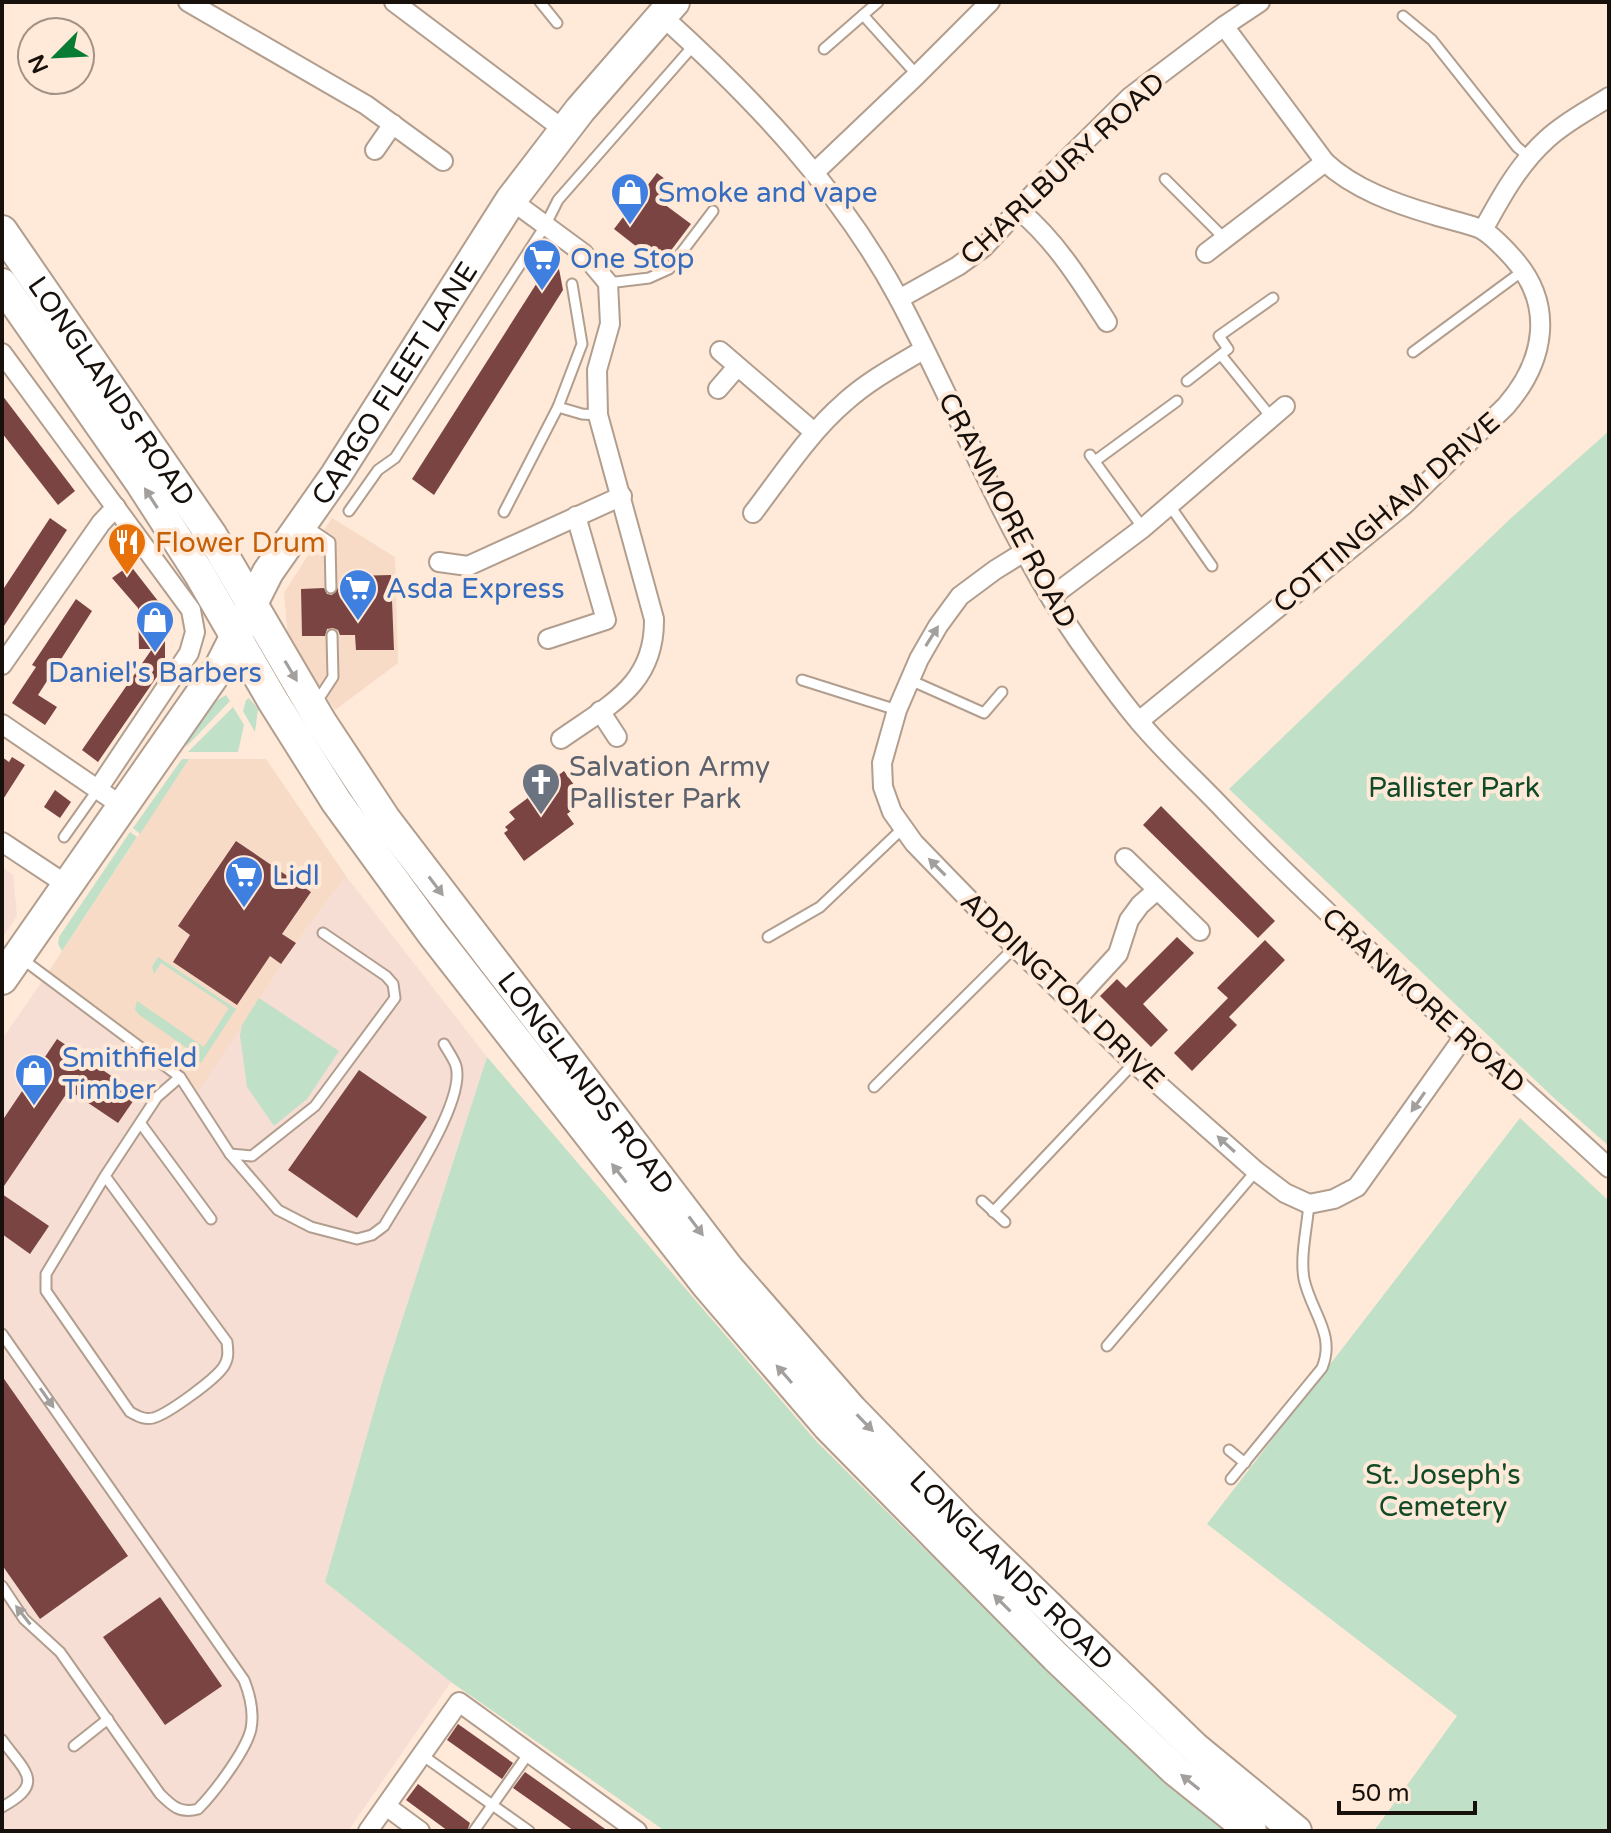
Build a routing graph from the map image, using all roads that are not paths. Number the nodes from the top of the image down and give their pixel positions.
1 (188, 2) edge
2 (540, 2) edge
3 (878, 2) edge
4 (990, 2) edge
5 (1260, 2) edge
6 (404, 4) edge
7 (668, 9) edge
8 (863, 15) junction
9 (1403, 16) dead end
10 (557, 23) dead end
11 (1224, 26) junction
12 (694, 45) junction
13 (824, 49) dead end
14 (917, 75) junction
15 (1607, 103) edge
16 (393, 124) junction
17 (564, 130) junction
18 (375, 150) dead end
19 (1529, 157) junction
20 (443, 161) dead end
21 (1325, 162) junction
22 (814, 173) junction
23 (1165, 179) dead end
24 (511, 200) junction
25 (713, 211) dead end
26 (1020, 211) junction
27 (545, 226) junction
28 (1483, 230) junction
29 (2, 231) edge
30 (1225, 239) junction
31 (1206, 253) dead end
32 (1524, 270) junction
33 (608, 283) junction
34 (2, 284) edge
35 (572, 284) dead end
36 (1273, 298) dead end
37 (899, 299) junction
38 (1107, 322) dead end
39 (923, 350) junction
40 (720, 351) dead end
41 (1413, 352) dead end
42 (2, 353) edge
43 (1221, 355) junction
44 (737, 367) junction
45 (1187, 381) dead end
46 (718, 389) dead end
47 (1177, 401) dead end
48 (558, 407) junction
49 (1278, 412) joint
50 (598, 415) junction
51 (814, 432) junction
52 (622, 496) junction
53 (1170, 506) junction
54 (116, 507) junction
55 (349, 511) dead end
56 (504, 512) dead end
57 (753, 513) dead end
58 (576, 516) junction
59 (302, 524) junction
60 (1143, 528) junction
61 (1024, 552) junction
62 (439, 562) dead end
63 (1212, 566) dead end
64 (331, 588) dead end
65 (1051, 597) junction
66 (252, 603) junction
67 (332, 635) dead end
68 (235, 636) junction
69 (548, 639) dead end
70 (2, 665) edge
71 (802, 680) dead end
72 (910, 680) junction
73 (1002, 692) dead end
74 (312, 707) junction
75 (897, 710) junction
76 (600, 711) junction
77 (1139, 721) junction
78 (2, 724) edge
79 (617, 737) dead end
80 (561, 739) dead end
81 (98, 789) junction
82 (122, 806) junction
83 (902, 829) junction
84 (64, 837) dead end
85 (2, 842) edge
86 (1125, 858) dead end
87 (67, 885) junction
88 (1157, 890) junction
89 (1200, 931) dead end
90 (323, 933) dead end
91 (768, 937) dead end
92 (1015, 947) junction
93 (10, 968) edge
94 (1073, 1003) junction
95 (1463, 1038) junction
96 (444, 1044) dead end
97 (1134, 1063) junction
98 (180, 1077) junction
99 (874, 1087) dead end
100 (141, 1124) junction
101 (230, 1154) junction
102 (1609, 1168) edge
103 (1256, 1171) junction
104 (105, 1176) junction
105 (982, 1201) dead end
106 (1309, 1204) junction
107 (993, 1212) junction
108 (211, 1219) dead end
109 (1005, 1222) dead end
110 (2, 1334) edge
111 (1107, 1346) dead end
112 (1229, 1450) dead end
113 (1245, 1463) junction
114 (1231, 1479) dead end
115 (2, 1586) edge
116 (108, 1719) junction
117 (2, 1740) edge
118 (74, 1746) dead end
119 (529, 1753) junction
120 (422, 1755) junction
121 (492, 1805) junction
122 (386, 1806) junction
123 (2, 1807) edge
124 (368, 1831) edge
125 (420, 1831) edge
126 (474, 1831) edge
127 (529, 1831) edge
128 (637, 1831) edge
129 (1251, 1831) edge
130 (1296, 1831) edge

1 - 16 street
2 - 10 lane
3 - 8 lane
4 - 14 street
5 - 11 street, CHARLBURY ROAD
6 - 17 street
7 - 12 street, CRANMORE ROAD
7 - 17 main road, CARGO FLEET LANE
8 - 13 lane
8 - 14 lane
9 - 19 lane
11 - 21 street, COTTINGHAM DRIVE
11 - 26 street, CHARLBURY ROAD
12 - 22 street, CRANMORE ROAD
12 - 27 lane
14 - 22 street
15 - 19 street
16 - 18 street
16 - 20 street
17 - 24 main road, CARGO FLEET LANE
19 - 28 street
21 - 28 street, COTTINGHAM DRIVE
21 - 30 street
22 - 37 street, CRANMORE ROAD
23 - 30 lane
24 - 27 street
24 - 59 main road, CARGO FLEET LANE
25 - 33 lane
26 - 37 street, CHARLBURY ROAD
26 - 38 street
27 - 33 street
27 - 55 lane
28 - 32 street, COTTINGHAM DRIVE
29 - 66 main road, LONGLANDS ROAD
30 - 31 street
32 - 41 lane
32 - 77 street, COTTINGHAM DRIVE
33 - 50 street
68 -> 34 main road, LONGLANDS ROAD
35 - 48 lane
36 - 43 lane
37 - 39 street, CRANMORE ROAD
39 - 51 street
39 - 61 street, CRANMORE ROAD
40 - 44 street
42 - 54 street
43 - 45 lane
43 - 49 lane
44 - 46 street
44 - 51 street
47 - 60 lane
48 - 50 lane
48 - 56 lane
49 - 53 street
50 - 52 street
51 - 57 street
52 - 58 street
52 - 76 street
53 - 60 street
53 - 63 lane
54 - 70 street
54 - 81 street
58 - 62 street
58 - 69 street
59 - 64 lane
59 - 66 main road, CARGO FLEET LANE
60 - 65 street
61 - 65 street, CRANMORE ROAD
72 -> 61 street, ADDINGTON DRIVE
65 - 77 street, CRANMORE ROAD
66 - 68 main road, CARGO FLEET LANE
66 -> 74 main road, LONGLANDS ROAD
67 - 74 lane
68 - 82 main road, CARGO FLEET LANE
129 -> 68 main road, LONGLANDS ROAD
71 - 75 lane
72 - 73 lane
72 - 75 street, ADDINGTON DRIVE
74 -> 130 main road, LONGLANDS ROAD
75 - 83 street, ADDINGTON DRIVE
76 - 79 street
76 - 80 street
77 - 95 street, CRANMORE ROAD
78 - 81 street
81 - 82 street
81 - 84 lane
82 - 87 main road, CARGO FLEET LANE
83 - 91 lane
92 -> 83 street, ADDINGTON DRIVE
85 - 87 street
86 - 88 street
87 - 93 main road, CARGO FLEET LANE
88 - 89 street
88 - 94 street
90 - 101 lane
92 - 94 street, ADDINGTON DRIVE
92 - 99 lane
93 - 98 lane
94 - 97 street, ADDINGTON DRIVE
95 - 102 street, CRANMORE ROAD
95 -> 106 street
96 - 101 lane
103 -> 97 street, ADDINGTON DRIVE
97 - 107 lane
98 - 100 lane
98 - 101 lane
100 - 104 lane
100 - 108 lane
103 - 106 street, ADDINGTON DRIVE
103 - 111 lane
104 - 104 lane
105 - 107 lane
106 - 113 lane
107 - 109 lane
110 -> 116 lane
112 - 113 lane
113 - 114 lane
116 -> 115 lane
116 - 118 lane
117 - 123 lane
119 - 120 street
119 - 121 lane
119 - 128 street
120 - 121 lane
120 - 122 street
121 - 126 lane
121 - 127 lane
122 - 124 street
122 - 125 street

